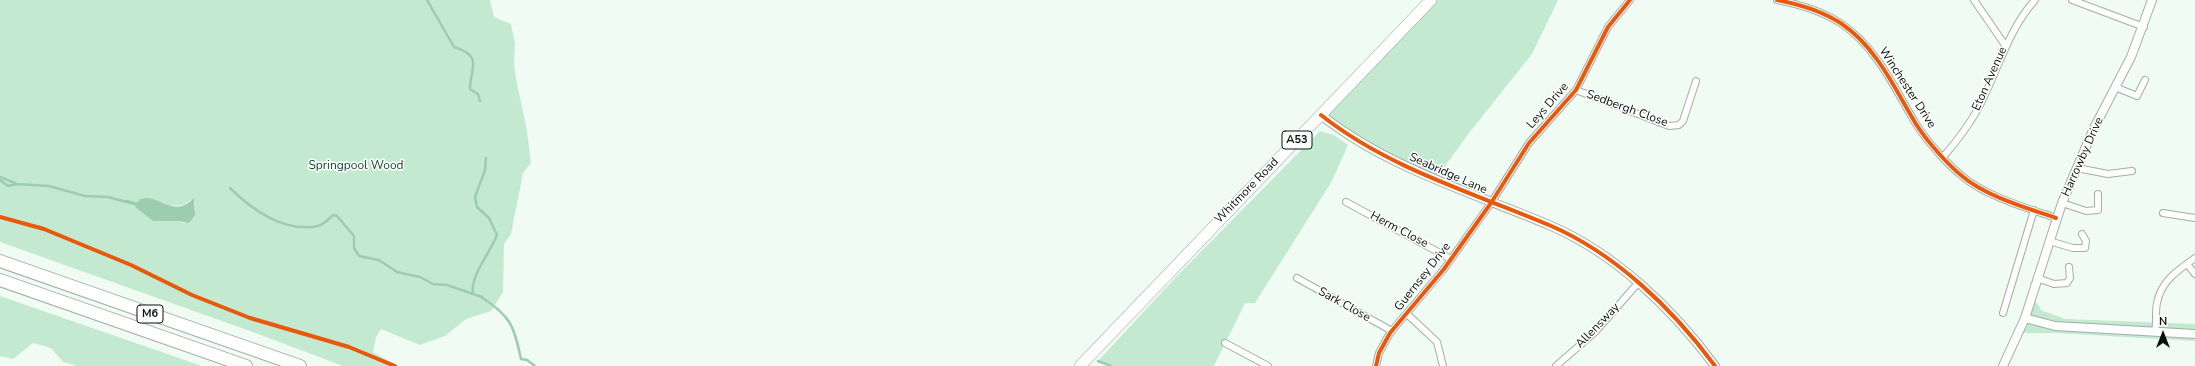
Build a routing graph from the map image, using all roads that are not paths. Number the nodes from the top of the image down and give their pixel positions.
1 (1431, 0) edge
2 (1630, 0) edge
3 (1776, 0) edge
4 (1974, 0) edge
5 (2035, 0) edge
6 (2072, 0) edge
7 (2152, 0) edge
8 (1790, 2) edge
9 (2144, 27) junction
10 (2005, 45) junction
11 (2145, 80) dead end
12 (1696, 81) dead end
13 (2116, 87) junction
14 (1576, 90) junction
15 (1321, 114) junction
16 (1944, 157) junction
17 (2077, 168) junction
18 (2132, 171) dead end
19 (2098, 194) dead end
20 (1346, 202) dead end
21 (1491, 203) junction
22 (2062, 204) junction
23 (2034, 210) junction
24 (2163, 213) dead end
25 (2056, 218) junction
26 (2195, 218) edge
27 (2082, 234) dead end
28 (2049, 241) junction
29 (2195, 258) edge
30 (1451, 259) junction
31 (0, 261) edge
32 (2187, 264) junction
33 (2069, 267) dead end
34 (2195, 274) edge
35 (1296, 278) dead end
36 (2037, 278) junction
37 (0, 280) edge
38 (1638, 283) junction
39 (2003, 313) dead end
40 (1407, 314) junction
41 (2025, 318) junction
42 (1392, 331) junction
43 (2155, 332) junction
44 (2195, 334) edge
45 (1225, 343) dead end
46 (246, 366) edge
47 (300, 366) edge
48 (1080, 366) edge
49 (1268, 366) edge
50 (1376, 366) edge
51 (1443, 366) edge
52 (1556, 366) edge
53 (1715, 366) edge
54 (2003, 366) edge

1 - 15 highway, Whitmore Road / A53
2 - 14 street, Leys Drive
3 - 8 street, Winchester Drive
4 - 10 street
5 - 10 street, Eton Avenue
6 - 9 street
7 - 9 street, Harrowby Drive
8 - 16 street, Winchester Drive
9 - 13 street, Harrowby Drive
10 - 16 street, Eton Avenue
11 - 13 street
12 - 14 street, Sedbergh Close
13 - 17 street, Harrowby Drive
14 - 21 street, Leys Drive
15 - 21 street, Seabridge Lane
15 - 48 highway, Whitmore Road / A53
16 - 23 street, Winchester Drive
17 - 18 street
17 - 22 street, Harrowby Drive
19 - 22 street
20 - 30 street, Herm Close
21 - 30 street, Guernsey Drive
21 - 38 street, Seabridge Lane
22 - 25 street, Harrowby Drive
23 - 25 street, Winchester Drive
23 - 39 street
24 - 26 street
25 - 28 street, Harrowby Drive
27 - 28 street
28 - 36 street, Harrowby Drive
29 - 32 street
30 - 40 street, Guernsey Drive
31 - 47 highway, M6
32 - 34 street
32 - 43 street
33 - 36 street
35 - 42 street, Sark Close
36 - 41 street, Harrowby Drive
37 - 46 highway, M6
38 - 52 street, Allensway
38 - 53 street, Seabridge Lane
40 - 42 street, Guernsey Drive
40 - 51 street
41 - 43 street
41 - 54 street
42 - 50 street, Guernsey Drive
43 - 44 street
45 - 49 street

